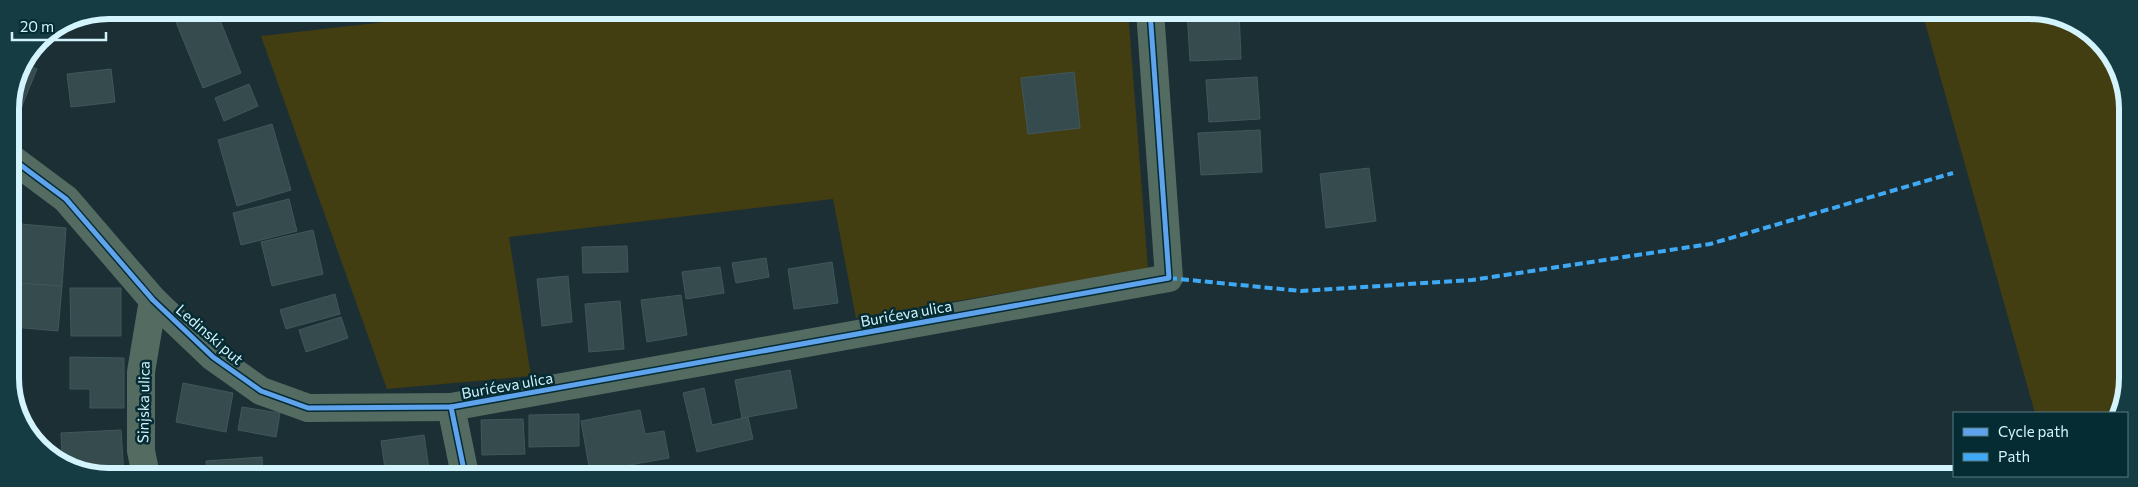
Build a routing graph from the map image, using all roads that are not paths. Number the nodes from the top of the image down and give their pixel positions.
1 (1151, 19) edge
2 (19, 165) edge
3 (153, 300) junction
4 (451, 407) junction
5 (145, 468) edge
6 (463, 468) edge

1 - 4 street, Burićeva ulica
2 - 3 street, Ledinski put
3 - 4 street, Ledinski put
3 - 5 street, Sinjska ulica
4 - 6 street, Burićeva ulica

